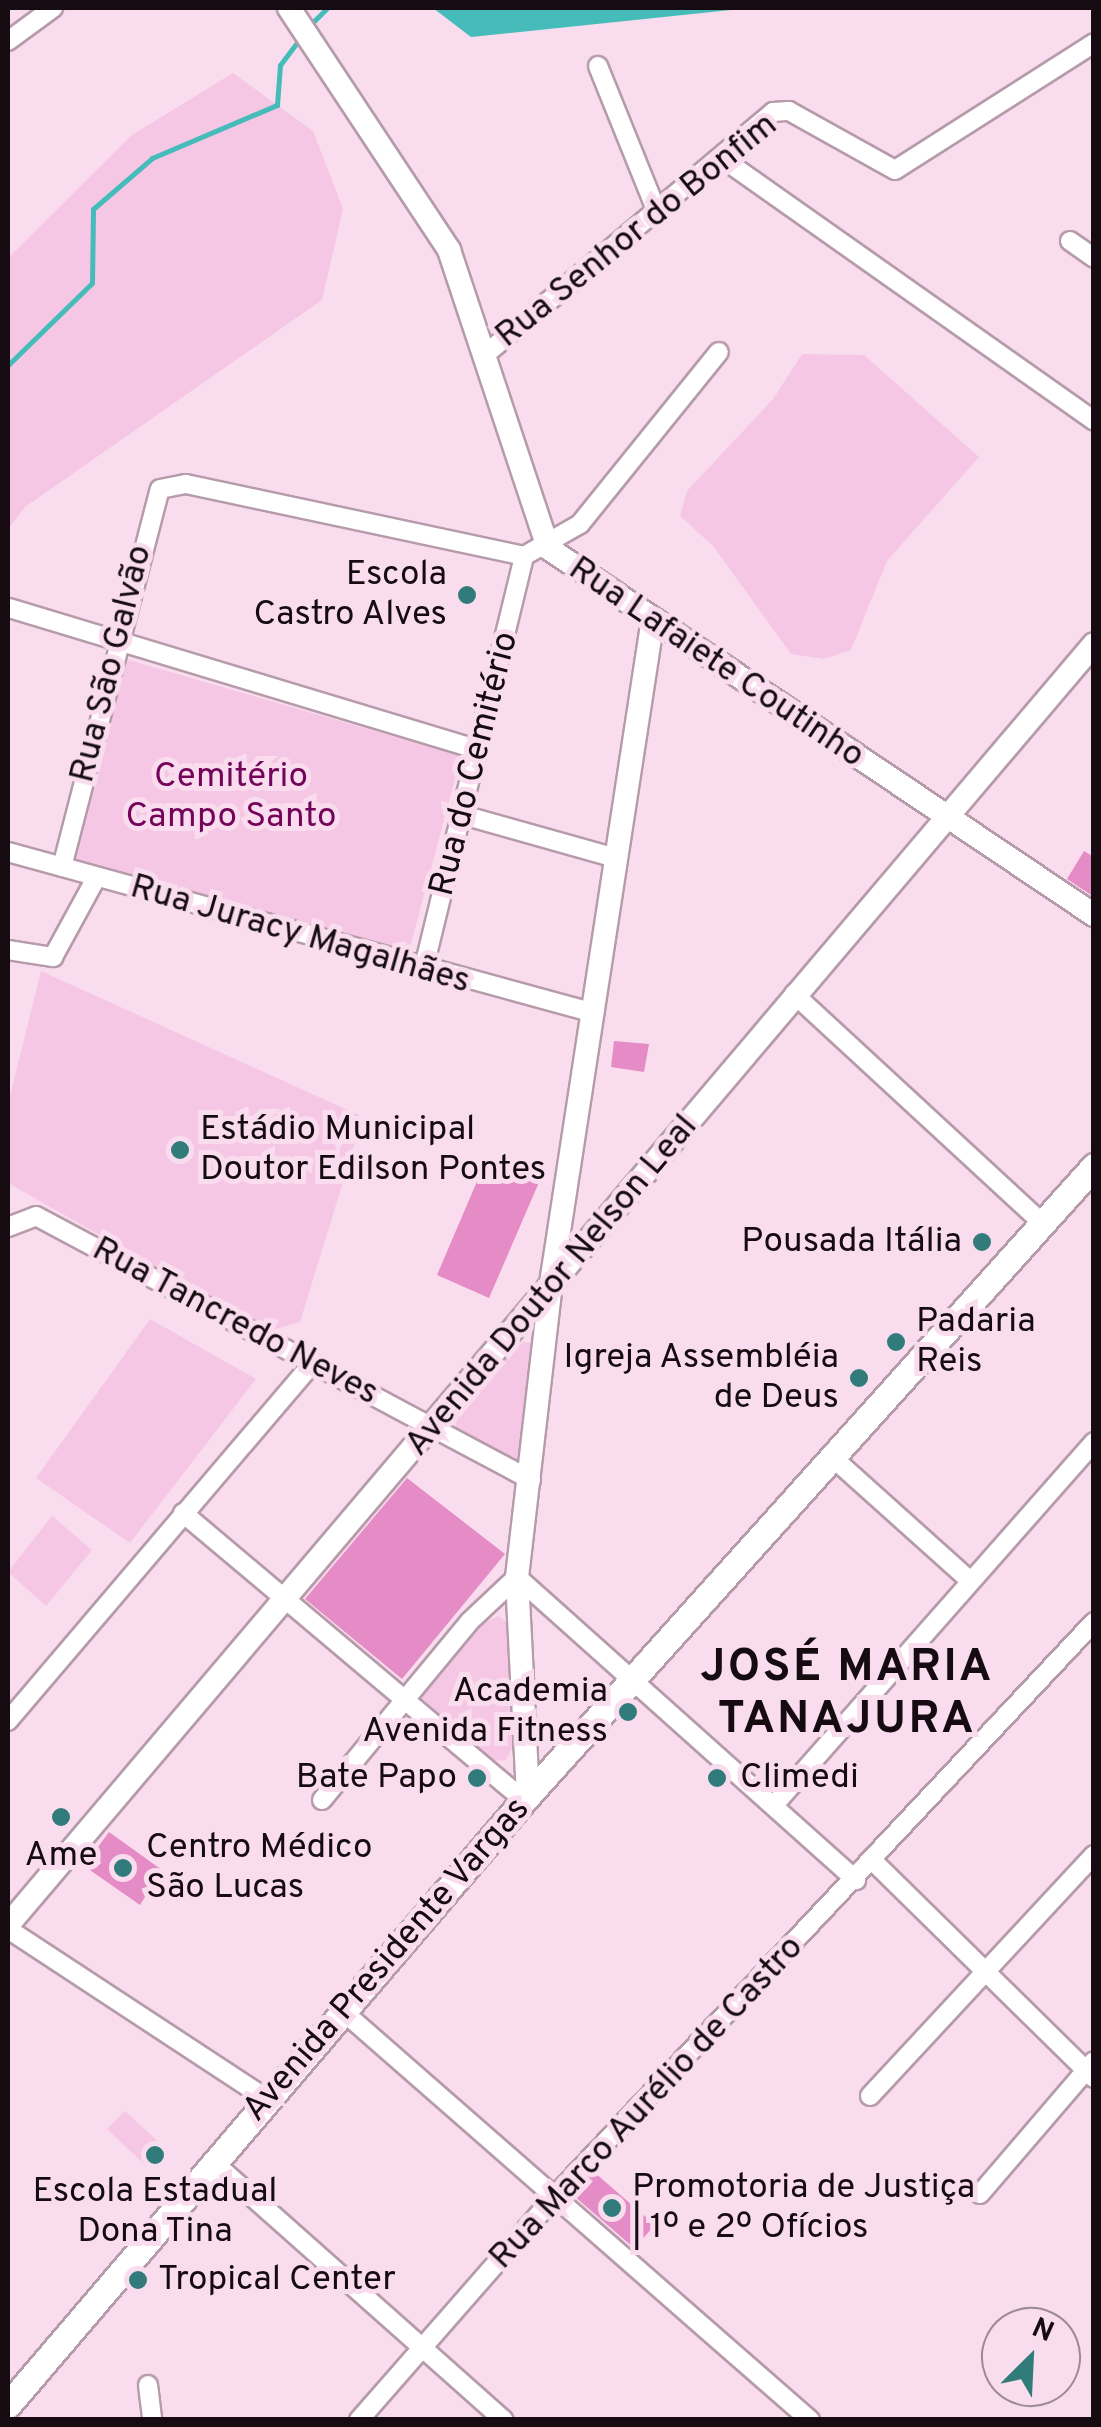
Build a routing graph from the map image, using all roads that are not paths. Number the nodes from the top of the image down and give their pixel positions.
1 (53, 8) edge
2 (289, 8) edge
3 (8, 41) edge
4 (1093, 44) edge
5 (598, 66) dead end
6 (723, 159) junction
7 (657, 212) junction
8 (1070, 241) dead end
9 (1094, 258) edge
10 (719, 352) dead end
11 (487, 354) junction
12 (1094, 420) edge
13 (186, 484) joint
14 (548, 548) junction
15 (524, 556) junction
16 (9, 608) edge
17 (652, 625) junction
18 (116, 644) junction
19 (1094, 644) edge
20 (480, 750) junction
21 (463, 815) junction
22 (945, 818) junction
23 (8, 852) edge
24 (616, 858) junction
25 (62, 867) junction
26 (96, 878) junction
27 (1094, 915) edge
28 (8, 950) edge
29 (422, 971) junction
30 (794, 994) junction
31 (594, 1013) junction
32 (1088, 1180) edge
33 (1043, 1224) junction
34 (8, 1228) edge
35 (550, 1290) junction
36 (313, 1363) junction
37 (432, 1430) junction
38 (1094, 1442) edge
39 (831, 1456) junction
40 (531, 1480) junction
41 (183, 1513) junction
42 (516, 1578) junction
43 (968, 1579) junction
44 (290, 1600) junction
45 (1094, 1622) edge
46 (631, 1682) junction
47 (407, 1697) junction
48 (8, 1721) edge
49 (526, 1798) junction
50 (322, 1800) dead end
51 (774, 1805) junction
52 (1094, 1855) edge
53 (874, 1862) junction
54 (851, 1876) junction
55 (8, 1927) edge
56 (983, 1972) junction
57 (346, 2014) junction
58 (1091, 2069) edge
59 (870, 2096) dead end
60 (267, 2099) junction
61 (212, 2161) junction
62 (980, 2194) dead end
63 (554, 2196) junction
64 (424, 2348) junction
65 (148, 2384) dead end
66 (8, 2405) edge
67 (152, 2420) edge
68 (359, 2420) edge
69 (504, 2420) edge
70 (810, 2420) edge

1 - 3 street
2 - 11 street
4 - 6 street, Rua Senhor do Bonfim
5 - 7 street
6 - 7 street, Rua Senhor do Bonfim
6 - 12 street
7 - 11 street, Rua Senhor do Bonfim
8 - 9 street
10 - 14 street
11 - 14 street
13 - 15 street, Rua Lafaiete Coutinho
13 - 18 street, Rua São Galvão
14 - 15 street, Rua Lafaiete Coutinho
14 - 17 street, Rua Lafaiete Coutinho
15 - 20 street, Rua do Cemitério
16 - 18 street
17 - 22 street, Rua Lafaiete Coutinho
17 - 24 street
18 - 20 street
18 - 25 street, Rua São Galvão
19 - 22 street, Avenida Doutor Nelson Leal
20 - 21 street, Rua do Cemitério
21 - 24 street
21 - 29 street, Rua do Cemitério
22 - 27 street, Rua Lafaiete Coutinho
22 - 30 street, Avenida Doutor Nelson Leal
23 - 25 street, Rua Juracy Magalhães
24 - 31 street
25 - 26 street, Rua Juracy Magalhães
26 - 28 street
26 - 29 street, Rua Juracy Magalhães
29 - 31 street, Rua Juracy Magalhães
30 - 33 street
30 - 35 street, Avenida Doutor Nelson Leal
31 - 35 street
32 - 33 main road, Avenida Presidente Vargas
33 - 39 main road, Avenida Presidente Vargas
34 - 36 street, Rua Tancredo Neves
35 - 37 street, Avenida Doutor Nelson Leal
35 - 40 street
36 - 37 street, Rua Tancredo Neves
36 - 41 street
37 - 40 street, Rua Tancredo Neves
37 - 44 street, Avenida Doutor Nelson Leal
38 - 43 street
39 - 43 street
39 - 46 main road, Avenida Presidente Vargas
40 - 42 street
41 - 44 street
41 - 48 street
42 - 46 street
42 - 47 street
42 - 49 street
43 - 51 street
44 - 47 street
44 - 55 street, Avenida Doutor Nelson Leal
45 - 53 street, Rua Marco Aurélio de Castro
46 - 49 main road, Avenida Presidente Vargas
46 - 51 street
47 - 49 street
47 - 50 street
49 - 57 main road, Avenida Presidente Vargas
51 - 54 street
52 - 56 street
53 - 54 street, Rua Marco Aurélio de Castro
53 - 56 street
54 - 63 street, Rua Marco Aurélio de Castro
55 - 60 street
56 - 58 street
56 - 59 street
57 - 60 main road, Avenida Presidente Vargas
57 - 63 street
58 - 62 street
60 - 61 main road, Avenida Presidente Vargas
61 - 64 street
61 - 66 main road, Avenida Presidente Vargas
63 - 64 street, Rua Marco Aurélio de Castro
63 - 70 street
64 - 68 street
64 - 69 street
65 - 67 street

